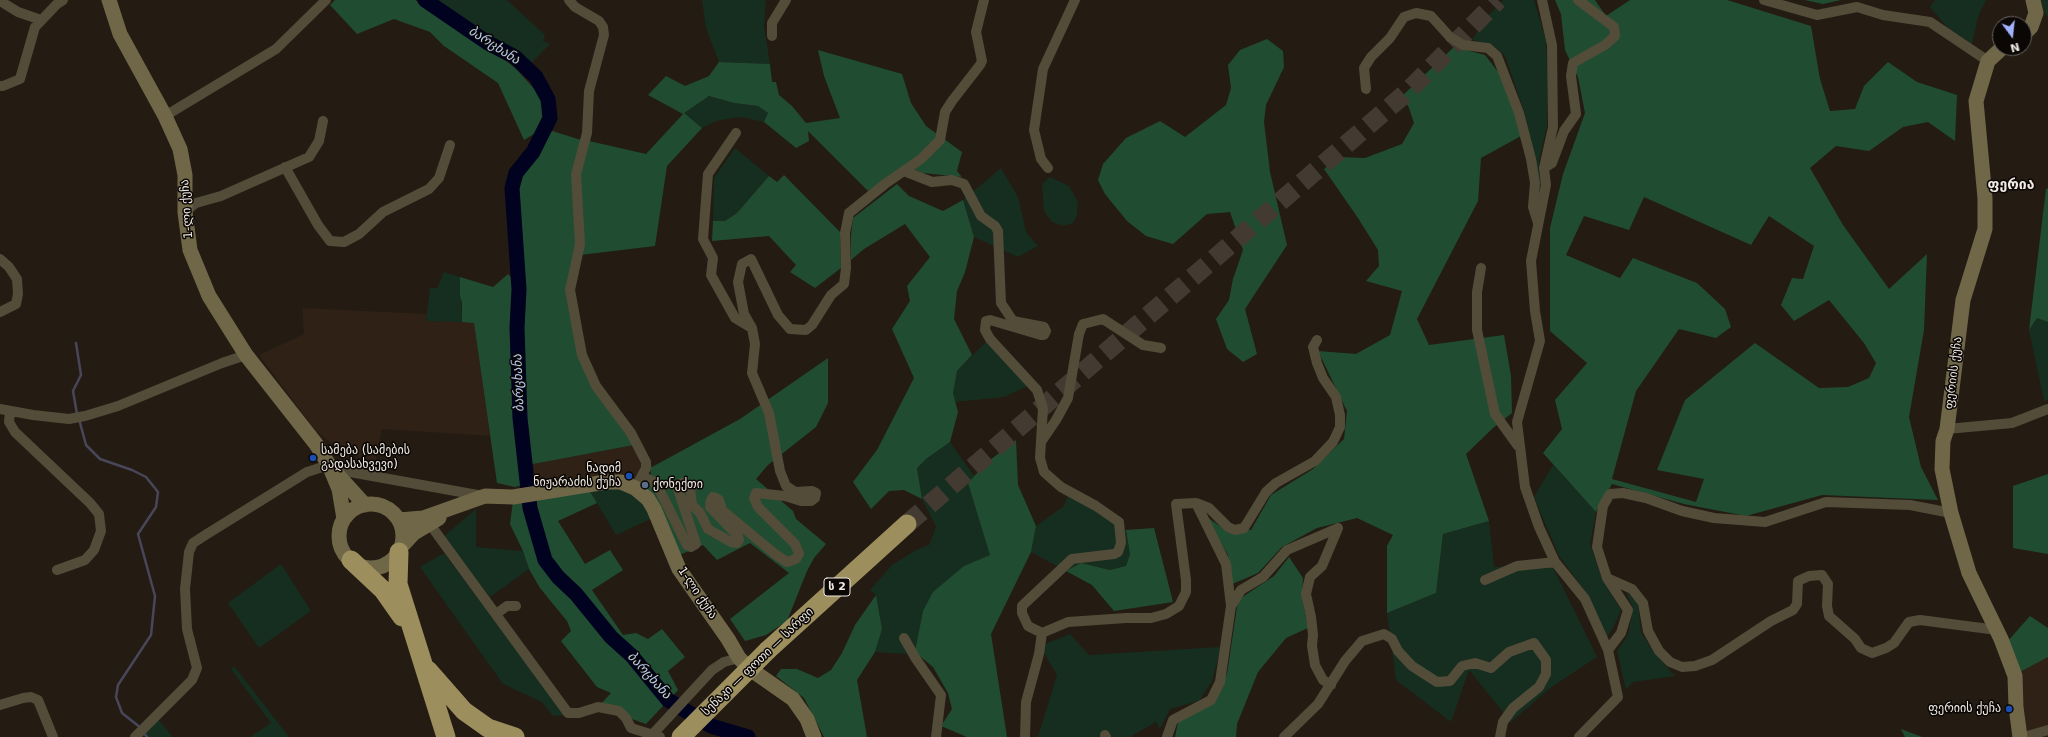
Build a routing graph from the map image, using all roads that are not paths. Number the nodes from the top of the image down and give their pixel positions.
1 (63, 0) edge
2 (109, 0) edge
3 (326, 0) edge
4 (569, 0) edge
5 (786, 0) edge
6 (984, 0) edge
7 (1075, 0) edge
8 (1542, 0) edge
9 (1578, 0) edge
10 (1764, 0) edge
11 (2033, 0) edge
12 (0, 1) edge
13 (41, 20) junction
14 (2032, 24) edge
15 (772, 36) dead end
16 (1993, 56) edge
17 (1988, 61) junction
18 (0, 86) edge
19 (1366, 88) dead end
20 (165, 116) junction
21 (323, 121) dead end
22 (736, 133) dead end
23 (450, 145) dead end
24 (286, 167) junction
25 (1048, 168) dead end
26 (1544, 168) junction
27 (904, 171) junction
28 (184, 212) junction
29 (1538, 223) junction
30 (0, 259) edge
31 (1481, 268) dead end
32 (0, 312) edge
33 (752, 328) junction
34 (1317, 340) dead end
35 (1161, 348) dead end
36 (246, 355) junction
37 (0, 409) edge
38 (2048, 409) edge
39 (10, 412) junction
40 (1947, 429) junction
41 (1041, 442) junction
42 (1520, 448) junction
43 (329, 465) junction
44 (639, 482) junction
45 (484, 496) junction
46 (1196, 503) junction
47 (365, 505) junction
48 (1951, 513) junction
49 (344, 519) junction
50 (399, 520) junction
51 (429, 523) junction
52 (907, 524) tunnel mouth
53 (400, 549) junction
54 (351, 560) junction
55 (1555, 562) junction
56 (58, 570) dead end
57 (1607, 578) junction
58 (1485, 580) dead end
59 (516, 606) dead end
60 (1231, 606) junction
61 (496, 614) junction
62 (1997, 630) junction
63 (411, 631) junction
64 (1042, 633) junction
65 (904, 638) dead end
66 (1608, 650) junction
67 (739, 658) junction
68 (424, 666) junction
69 (1331, 685) junction
70 (0, 705) edge
71 (2048, 730) edge
72 (138, 733) edge
73 (656, 736) edge
74 (54, 737) edge
75 (433, 737) edge
76 (446, 737) edge
77 (515, 737) edge
78 (681, 737) edge
79 (814, 737) edge
80 (936, 737) edge
81 (1025, 737) edge
82 (1168, 737) edge
83 (1284, 737) edge
84 (1500, 737) edge
85 (1580, 737) edge
86 (2020, 737) edge
87 (2024, 737) edge

1 - 13 street
2 - 20 street, 1-ლი ქუჩა
3 - 20 street
4 - 44 street
5 - 15 street
6 - 27 street
7 - 25 street
8 - 26 street
9 - 26 street
10 - 17 street
11 - 14 street
12 - 13 street
13 - 18 street
16 - 17 street
17 - 40 street, ფერიის ქუჩა
19 - 29 street
20 - 28 street, 1-ლი ქუჩა
21 - 24 street
22 - 33 street
23 - 24 street
24 - 28 street
26 - 29 street
27 - 33 street
27 - 41 street
28 - 36 street, 1-ლი ქუჩა
29 - 42 street
30 - 32 street
31 - 42 street
33 - 44 street
34 - 46 street
35 - 41 street
36 - 39 street
36 - 43 street, 1-ლი ქუჩა
37 - 39 street
38 - 40 street
39 - 56 street
40 - 48 street, ფერიის ქუჩა
41 - 64 street
42 - 55 street
43 - 45 street
43 - 47 street
43 - 49 street
43 - 72 street
44 - 45 street, 1-ლი ქუჩა
44 - 67 street, 1-ლი ქუჩა
45 - 50 street
45 - 51 street
46 - 60 street
46 - 64 street
47 - 49 street
47 - 50 street
48 - 57 street
48 - 62 street, ფერიის ქუჩა
49 - 54 street
50 - 53 street
51 - 53 street
51 - 61 street
52 - 78 highway, სენაკი — ფოთი — სარფი / ს 2, bridge
53 - 54 street
53 - 63 highway
54 - 63 highway
55 - 58 street
55 - 66 street
57 - 62 street
57 - 66 street
59 - 61 street
60 - 69 street
60 - 82 street
61 - 73 street
62 - 86 street, ფერიის ქუჩა
63 - 68 highway
64 - 81 street
65 - 80 street
66 - 85 street
67 - 73 street
67 - 79 street, 1-ლი ქუჩა
68 - 75 highway
68 - 76 highway
68 - 77 highway
69 - 83 street
69 - 84 street
70 - 74 street
71 - 87 street

